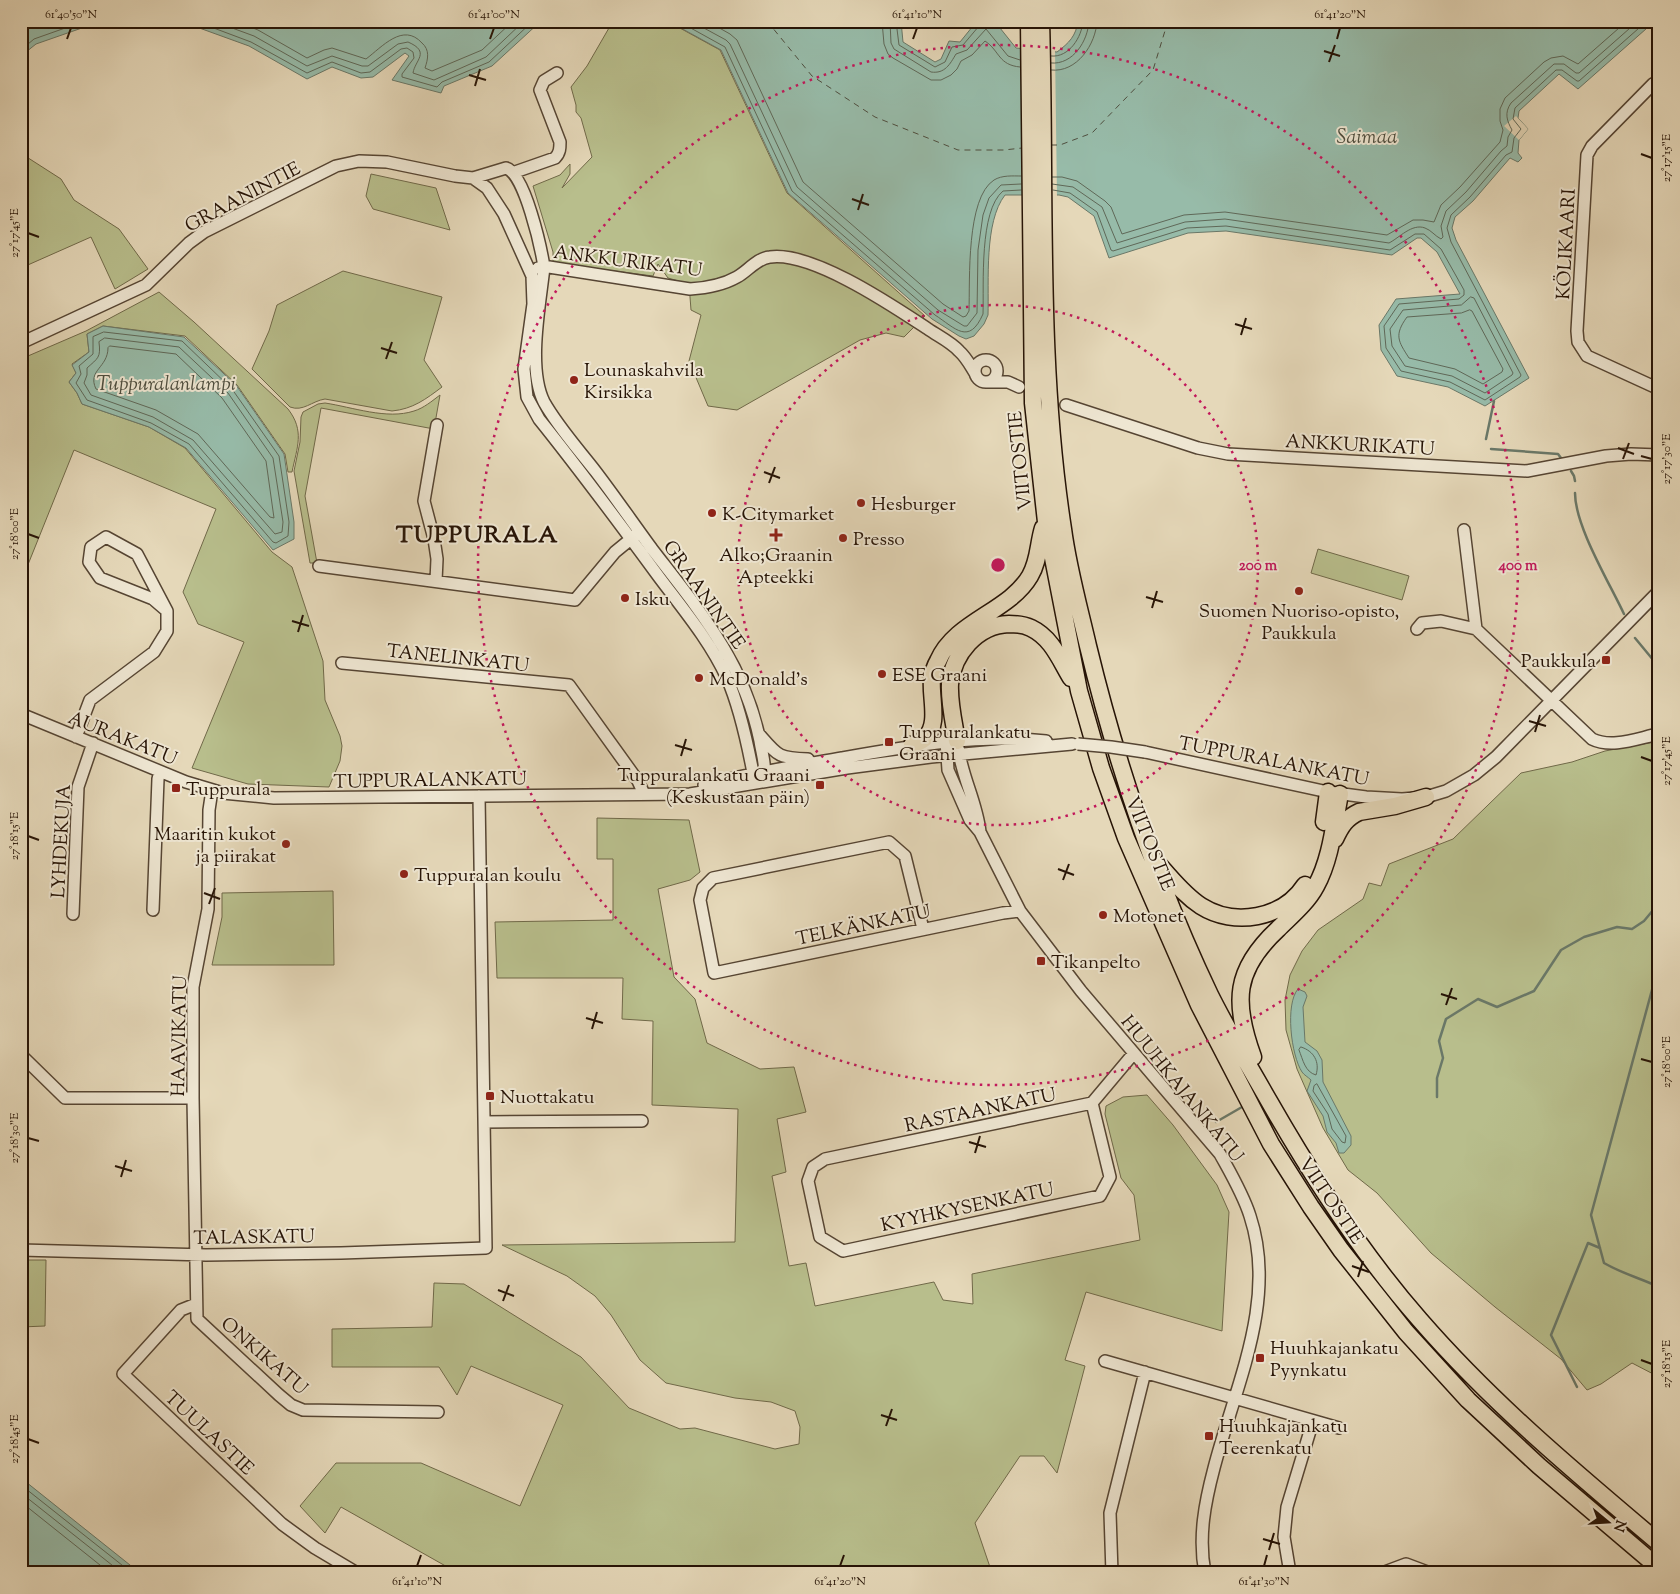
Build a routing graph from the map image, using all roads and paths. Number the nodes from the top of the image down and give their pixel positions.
1 (1035, 25) edge
2 (557, 73) dead end
3 (1659, 82) edge
4 (515, 172) junction
5 (473, 178) junction
6 (1038, 218) junction
7 (544, 267) junction
8 (530, 270) junction
9 (21, 343) edge
10 (959, 350) junction
11 (986, 359) junction
12 (998, 367) junction
13 (975, 373) junction
14 (990, 382) junction
15 (1008, 382) junction
16 (1019, 388) dead end
17 (1659, 389) edge
18 (1066, 405) dead end
19 (437, 425) dead end
20 (1659, 455) edge
21 (1046, 522) junction
22 (1464, 530) dead end
23 (635, 536) junction
24 (319, 566) dead end
25 (436, 581) junction
26 (1659, 591) edge
27 (167, 611) junction
28 (970, 625) junction
29 (1417, 629) dead end
30 (1476, 629) junction
31 (342, 663) dead end
32 (1079, 691) junction
33 (1552, 701) junction
34 (22, 717) edge
35 (758, 733) junction
36 (1659, 734) edge
37 (76, 736) junction
38 (93, 743) junction
39 (912, 745) junction
40 (952, 748) junction
41 (830, 760) junction
42 (160, 772) junction
43 (760, 775) junction
44 (212, 790) junction
45 (1334, 793) junction
46 (647, 794) junction
47 (480, 796) junction
48 (1426, 797) junction
49 (1153, 858) junction
50 (153, 910) dead end
51 (1020, 911) junction
52 (73, 914) dead end
53 (1284, 923) junction
54 (923, 929) junction
55 (1134, 1053) junction
56 (21, 1055) edge
57 (193, 1098) junction
58 (1092, 1103) junction
59 (1270, 1103) junction
60 (642, 1121) dead end
61 (484, 1122) junction
62 (812, 1167) joint
63 (21, 1250) edge
64 (197, 1255) junction
65 (196, 1304) junction
66 (1105, 1361) dead end
67 (1145, 1372) junction
68 (1235, 1399) junction
69 (438, 1412) dead end
70 (1313, 1421) junction
71 (1339, 1428) dead end
72 (1659, 1543) edge
73 (1659, 1568) edge
74 (357, 1573) edge
75 (1112, 1573) edge
76 (1205, 1573) edge
77 (1290, 1573) edge
78 (1382, 1573) edge
79 (1430, 1573) edge

1 - 6 highway, VIITOSTIE
2 - 4 street
3 - 17 street, KÖLIKAARI
4 - 5 street, GRAANINTIE
4 - 7 street, GRAANINTIE
5 - 8 street, GRAANINTIE
5 - 9 street, GRAANINTIE
6 - 21 highway, VIITOSTIE
6 - 49 highway, VIITOSTIE
7 - 8 street, ANKKURIKATU
7 - 10 street, ANKKURIKATU
7 - 23 street, GRAANINTIE
8 - 23 street, GRAANINTIE
10 - 11 street, ANKKURIKATU
10 - 13 street, ANKKURIKATU
11 - 12 street
11 - 13 street
12 - 14 street
12 - 15 street
13 - 14 street
14 - 15 street
15 - 16 street
18 - 20 street, ANKKURIKATU
19 - 25 street
21 - 28 highway
21 - 32 highway, VIITOSTIE
22 - 30 street
23 - 25 street
23 - 35 street, GRAANINTIE
23 - 43 street, GRAANINTIE
24 - 25 street
26 - 33 street, TUPPURALANKATU
27 - 27 street
27 - 37 street
28 - 39 highway
28 - 40 highway
29 - 30 street
30 - 33 street
31 - 46 street, TANELINKATU
32 - 40 highway
32 - 73 highway, VIITOSTIE
33 - 36 street
33 - 48 street, TUPPURALANKATU
34 - 37 street, AURAKATU
35 - 41 street
35 - 43 street, GRAANINTIE
37 - 38 street, AURAKATU
38 - 42 street, AURAKATU
38 - 52 street, LYHDEKUJA
39 - 40 street, TUPPURALANKATU
39 - 41 street, TUPPURALANKATU
40 - 43 street, TUPPURALANKATU
40 - 45 street, TUPPURALANKATU, bridge
40 - 51 street, HUUHKAJANKATU
41 - 43 street, TUPPURALANKATU
42 - 44 street, AURAKATU
42 - 50 street
43 - 46 street, TUPPURALANKATU
44 - 47 street, TUPPURALANKATU
44 - 57 street, HAAVIKATU
45 - 48 street, TUPPURALANKATU
45 - 49 highway
45 - 53 highway
46 - 47 street, TUPPURALANKATU
47 - 61 street
48 - 53 highway
49 - 59 highway, VIITOSTIE
51 - 54 street, TELKÄNKATU
51 - 55 street, HUUHKAJANKATU
53 - 59 highway
54 - 54 street, TELKÄNKATU
55 - 58 street
55 - 68 street, HUUHKAJANKATU
56 - 57 street
57 - 64 street, HAAVIKATU
58 - 62 street, RASTAANKATU
58 - 62 street, KYYHKYSENKATU
59 - 72 highway, VIITOSTIE
60 - 61 street
61 - 64 street, TALASKATU
63 - 64 street, TALASKATU
64 - 65 street, ONKIKATU
65 - 69 street, ONKIKATU
65 - 74 street, TUULASTIE
66 - 67 street
67 - 68 street
67 - 75 street
68 - 70 street
68 - 76 street, HUUHKAJANKATU
70 - 71 street
70 - 77 street
78 - 79 street

